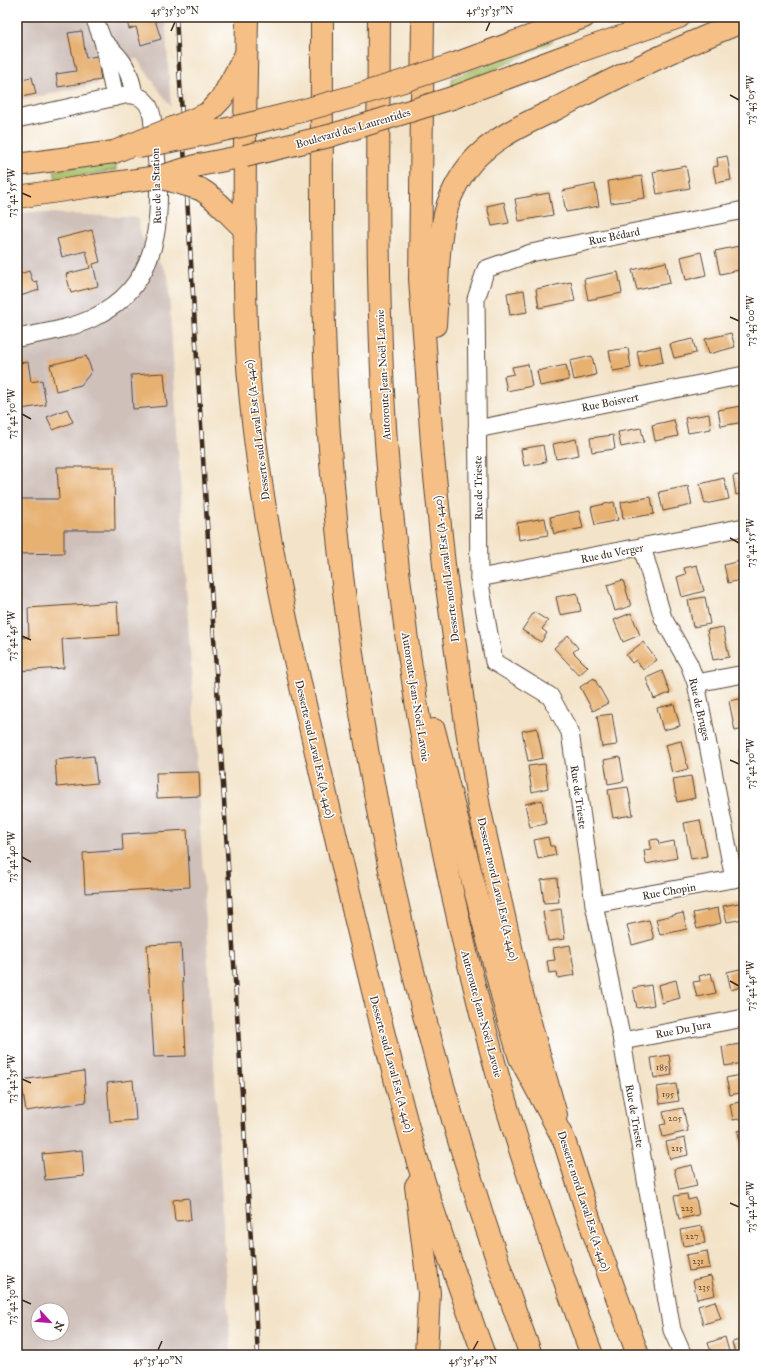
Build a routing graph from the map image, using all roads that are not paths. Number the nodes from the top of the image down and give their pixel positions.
1 (94, 17) edge
2 (247, 17) edge
3 (322, 17) edge
4 (379, 17) edge
5 (422, 17) edge
6 (584, 17) edge
7 (679, 17) edge
8 (744, 21) edge
9 (565, 22) edge
10 (103, 41) junction
11 (238, 88) junction
12 (134, 95) junction
13 (115, 97) junction
14 (17, 119) edge
15 (245, 125) junction
16 (114, 152) junction
17 (245, 156) junction
18 (17, 165) edge
19 (159, 177) junction
20 (17, 197) edge
21 (744, 210) edge
22 (245, 229) junction
23 (486, 269) joint
24 (17, 338) edge
25 (744, 375) edge
26 (430, 406) junction
27 (477, 429) junction
28 (744, 527) edge
29 (642, 547) junction
30 (479, 578) junction
31 (403, 611) junction
32 (744, 674) edge
33 (696, 683) junction
34 (739, 878) edge
35 (594, 904) junction
36 (744, 1018) edge
37 (622, 1041) junction
38 (564, 1140) junction
39 (412, 1141) junction
40 (426, 1355) edge
41 (484, 1355) edge
42 (531, 1355) edge
43 (592, 1355) edge
44 (638, 1355) edge
45 (683, 1355) edge

1 - 10 street
2 - 11 main road
3 - 42 main road
4 - 31 main road, Autoroute Jean-Noël-Lavoie
5 - 26 main road
6 - 9 main road
7 - 17 main road, Boulevard des Laurentides, bridge
8 - 26 main road
9 - 15 main road, bridge
10 - 12 street
10 - 13 street
11 - 15 main road, Desserte sud Laval Est (A-440)
11 - 16 main road, bridge
12 - 13 street
12 - 24 street, Rue de la Station
13 - 14 street
15 - 16 main road, bridge
15 - 17 main road, Desserte sud Laval Est (A-440)
16 - 18 main road
17 - 19 main road, Boulevard des Laurentides, bridge
17 - 22 main road, Desserte sud Laval Est (A-440)
19 - 20 main road, Boulevard des Laurentides, bridge
19 - 22 main road, bridge
21 - 23 street, Rue Bédard
22 - 39 main road, Desserte sud Laval Est (A-440)
23 - 27 street, Rue de Trieste
25 - 27 street, Rue Boisvert
26 - 38 main road, Desserte nord Laval Est (A-440)
27 - 30 street, Rue de Trieste
28 - 29 street, Rue du Verger
29 - 30 street, Rue du Verger
29 - 33 street, Rue de Bruges
30 - 35 street, Rue de Trieste
31 - 38 main road
31 - 43 main road, Autoroute Jean-Noël-Lavoie
32 - 33 street
33 - 34 street, Rue de Bruges
34 - 35 street, Rue Chopin
35 - 37 street, Rue de Trieste
36 - 37 street, Rue Du Jura
37 - 45 street, Rue de Trieste
38 - 44 main road, Desserte nord Laval Est (A-440)
39 - 40 main road
39 - 41 main road, Desserte sud Laval Est (A-440)

